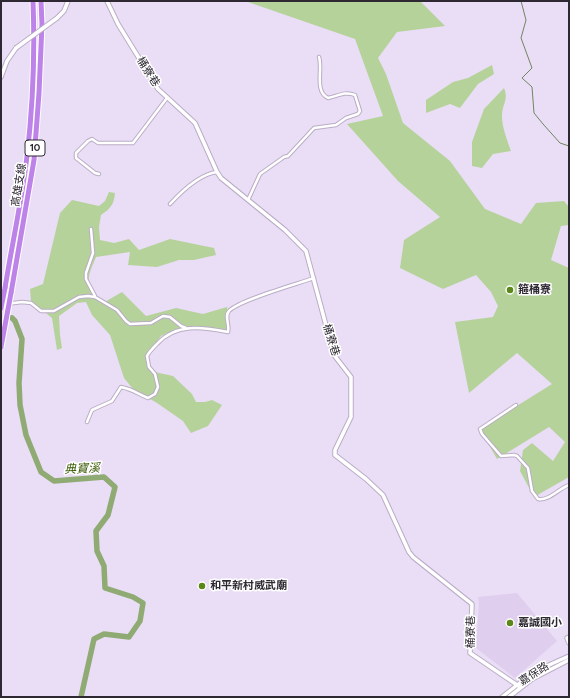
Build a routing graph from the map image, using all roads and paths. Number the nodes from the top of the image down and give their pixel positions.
1 (33, 1) edge
2 (41, 1) edge
3 (68, 1) edge
4 (107, 1) edge
5 (319, 57) dead end
6 (1, 77) edge
7 (167, 98) junction
8 (217, 172) junction
9 (99, 174) dead end
10 (248, 200) junction
11 (170, 204) dead end
12 (92, 230) dead end
13 (314, 278) junction
14 (1, 295) edge
15 (95, 297) junction
16 (1, 308) edge
17 (186, 328) junction
18 (1, 347) edge
19 (516, 405) dead end
20 (87, 422) dead end
21 (569, 486) edge
22 (569, 637) edge
23 (569, 643) edge
24 (569, 656) edge
25 (569, 660) edge
26 (518, 686) junction
27 (502, 697) edge
28 (509, 697) edge

1 - 16 highway, 高雄支線 / 10, bridge
2 - 18 highway, 高雄支線 / 10, bridge
3 - 6 street, bridge
4 - 7 street, 桶寮巷
5 - 10 street
7 - 8 street, 桶寮巷
7 - 9 street
8 - 10 street, 桶寮巷
8 - 11 street
10 - 13 street, 桶寮巷
12 - 15 street
13 - 17 street
13 - 26 street, 桶寮巷
14 - 15 street
15 - 17 street
17 - 20 street
19 - 21 street
22 - 23 street
24 - 26 street, 嘉保路
25 - 26 street, 嘉保路
26 - 27 street, 嘉保路
26 - 28 street, 嘉保路

